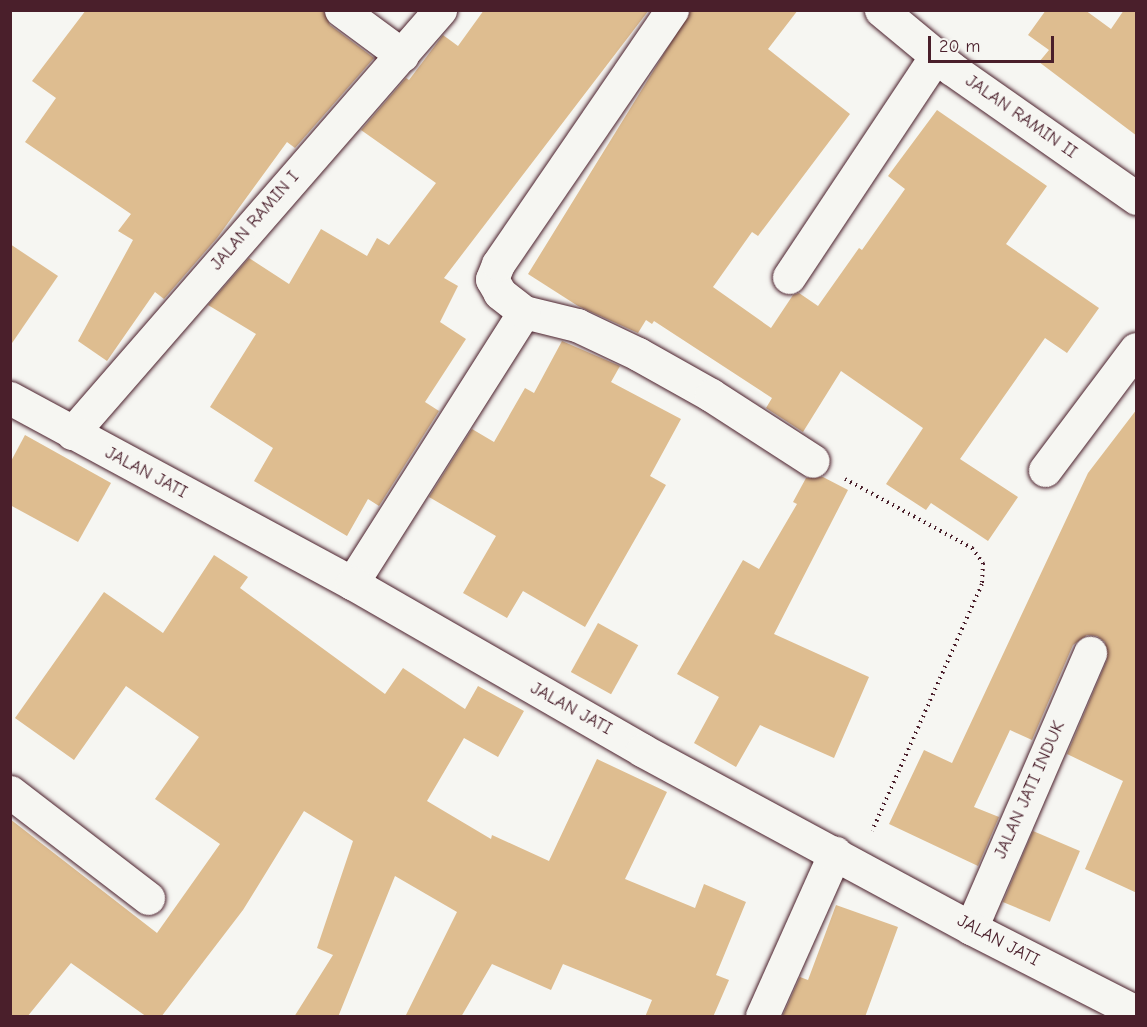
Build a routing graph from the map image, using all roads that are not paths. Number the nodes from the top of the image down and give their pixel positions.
1 (340, 10) edge
2 (441, 10) edge
3 (672, 10) edge
4 (881, 10) edge
5 (402, 55) junction
6 (936, 56) junction
7 (1137, 198) edge
8 (789, 277) dead end
9 (524, 312) junction
10 (1137, 349) edge
11 (10, 398) edge
12 (72, 433) junction
13 (813, 461) road end
14 (1045, 470) dead end
15 (352, 583) junction
16 (1090, 653) dead end
17 (10, 792) edge
18 (846, 859) junction
19 (148, 898) dead end
20 (971, 927) junction
21 (1137, 1012) edge
22 (762, 1017) edge

1 - 5 street
2 - 5 street, JALAN RAMIN I
3 - 9 street
4 - 6 street, JALAN RAMIN II
5 - 12 street, JALAN RAMIN I
6 - 7 street, JALAN RAMIN II
6 - 8 street
9 - 13 street
9 - 15 street
10 - 14 street
11 - 12 street, JALAN JATI
12 - 15 street, JALAN JATI
15 - 18 street, JALAN JATI
16 - 20 street, JALAN JATI INDUK
17 - 19 street
18 - 20 street, JALAN JATI
18 - 22 street
20 - 21 street, JALAN JATI

